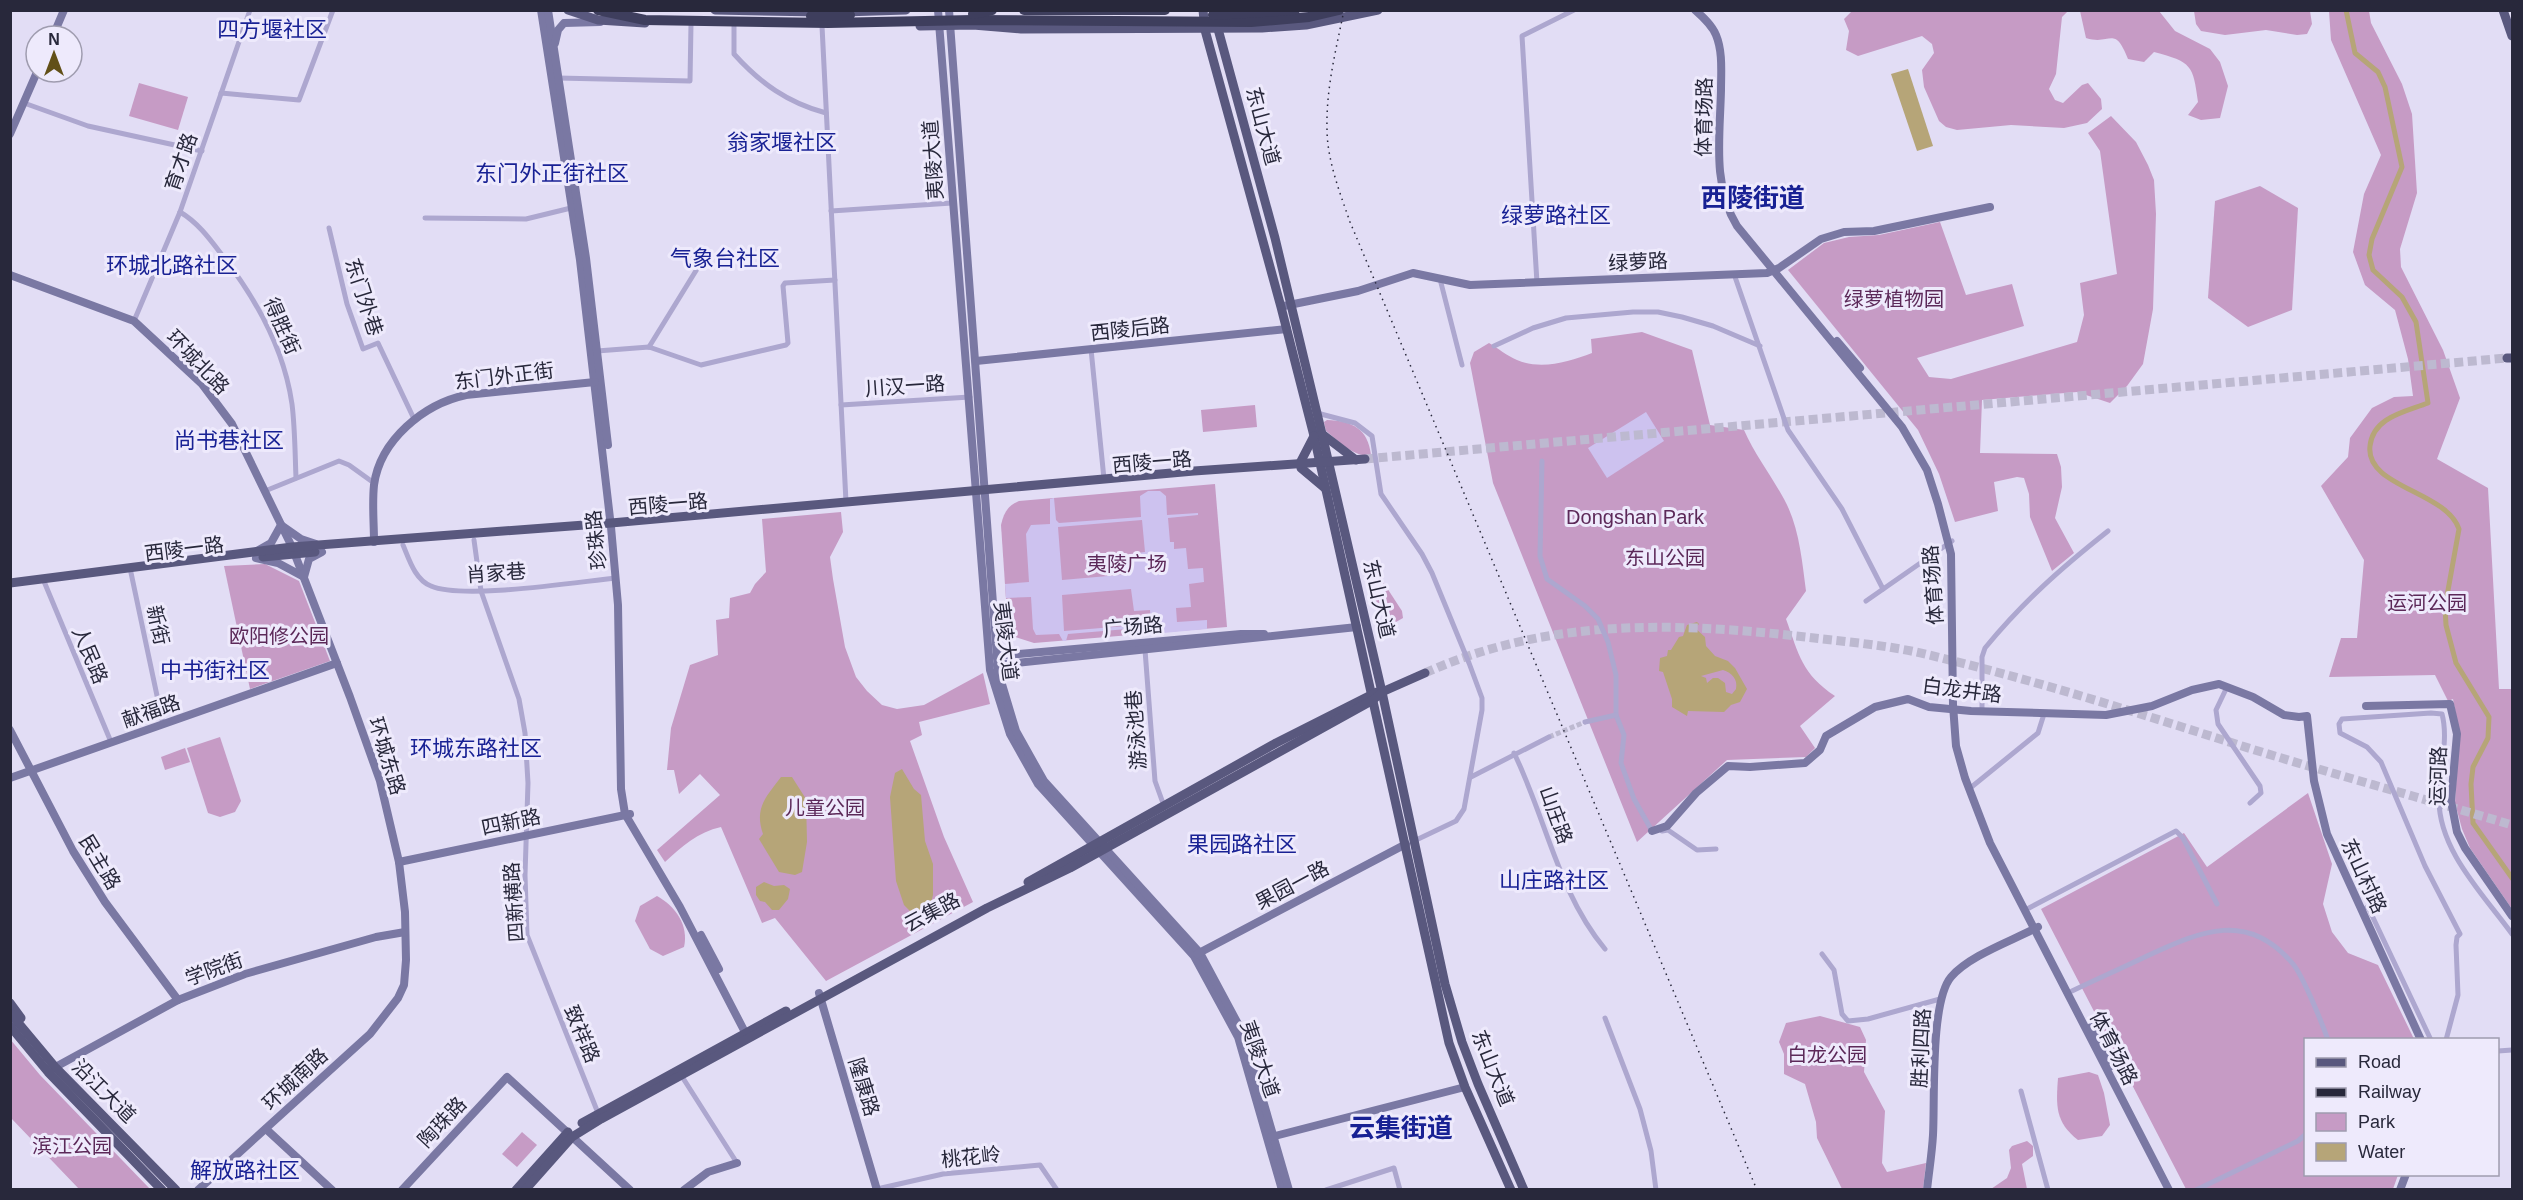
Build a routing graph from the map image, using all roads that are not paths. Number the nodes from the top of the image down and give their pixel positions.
1 (64, 10) edge
2 (250, 10) edge
3 (333, 10) edge
4 (539, 10) edge
5 (548, 10) edge
6 (568, 10) edge
7 (598, 10) edge
8 (622, 10) edge
9 (715, 10) edge
10 (906, 10) edge
11 (938, 10) edge
12 (949, 10) edge
13 (992, 10) edge
14 (1024, 10) edge
15 (1165, 10) edge
16 (1217, 10) edge
17 (1295, 10) edge
18 (1339, 10) edge
19 (1378, 10) edge
20 (1574, 10) edge
21 (1695, 10) edge
22 (1703, 10) edge
23 (2503, 10) edge
24 (2508, 10) edge
25 (1143, 11) edge
26 (973, 20) junction
27 (1203, 21) edge
28 (2512, 21) edge
29 (617, 23) junction
30 (58, 24) edge
31 (691, 24) junction
32 (734, 25) junction
33 (822, 26) junction
34 (939, 26) junction
35 (949, 26) junction
36 (1218, 29) junction
37 (2512, 36) edge
38 (556, 64) junction
39 (558, 78) junction
40 (32, 84) edge
41 (221, 93) junction
42 (24, 103) junction
43 (826, 113) junction
44 (10, 134) edge
45 (202, 151) junction
46 (952, 203) junction
47 (1990, 207) dead end
48 (572, 208) junction
49 (831, 211) junction
50 (180, 212) junction
51 (425, 218) dead end
52 (329, 228) dead end
53 (705, 256) dead end
54 (1777, 269) junction
55 (1734, 274) junction
56 (10, 275) edge
57 (1440, 279) junction
58 (835, 280) junction
59 (1537, 283) junction
60 (1286, 305) junction
61 (134, 321) junction
62 (1287, 329) junction
63 (1494, 346) dead end
64 (1760, 346) junction
65 (649, 347) junction
66 (1091, 349) junction
67 (597, 351) junction
68 (976, 361) junction
69 (1462, 365) dead end
70 (594, 382) junction
71 (970, 397) junction
72 (842, 405) junction
73 (1317, 413) junction
74 (415, 421) junction
75 (1318, 435) junction
76 (1542, 461) dead end
77 (1323, 464) junction
78 (1301, 466) junction
79 (296, 478) junction
80 (1104, 480) junction
81 (374, 483) junction
82 (1326, 489) junction
83 (265, 491) junction
84 (981, 493) junction
85 (846, 502) junction
86 (280, 525) junction
87 (613, 525) junction
88 (2108, 531) dead end
89 (474, 540) junction
90 (374, 542) junction
91 (1951, 543) junction
92 (403, 545) junction
93 (322, 549) junction
94 (293, 550) junction
95 (255, 555) junction
96 (131, 571) junction
97 (304, 577) junction
98 (616, 578) junction
99 (44, 582) junction
100 (10, 583) edge
101 (10, 588) edge
102 (1883, 589) junction
103 (481, 591) junction
104 (1866, 601) dead end
105 (1357, 627) junction
106 (1274, 635) junction
107 (1145, 650) junction
108 (997, 661) junction
109 (337, 663) junction
110 (1425, 673) tunnel mouth
111 (2227, 687) junction
112 (1382, 692) junction
113 (1372, 697) junction
114 (2366, 706) dead end
115 (1982, 711) junction
116 (2044, 714) junction
117 (1616, 715) junction
118 (2307, 716) joint
119 (1585, 722) tunnel mouth
120 (163, 724) junction
121 (10, 730) edge
122 (1549, 736) tunnel mouth
123 (111, 742) junction
124 (1514, 753) junction
125 (32, 770) junction
126 (1471, 777) junction
127 (10, 778) edge
128 (1971, 787) junction
129 (2250, 803) dead end
130 (1164, 806) junction
131 (627, 814) junction
132 (1652, 831) junction
133 (526, 836) junction
134 (1410, 842) junction
135 (1099, 847) junction
136 (1716, 849) dead end
137 (399, 862) junction
138 (2217, 904) dead end
139 (2030, 908) junction
140 (2361, 910) junction
141 (2512, 916) edge
142 (2037, 930) junction
143 (405, 932) junction
144 (2512, 934) edge
145 (1605, 949) dead end
146 (1822, 954) dead end
147 (1197, 955) junction
148 (538, 966) joint
149 (404, 985) joint
150 (2072, 991) junction
151 (817, 998) junction
152 (1940, 999) junction
153 (178, 1000) junction
154 (10, 1003) edge
155 (10, 1013) edge
156 (1605, 1018) dead end
157 (10, 1026) edge
158 (749, 1035) junction
159 (2327, 1038) edge
160 (2420, 1038) edge
161 (2430, 1038) edge
162 (2447, 1038) edge
163 (51, 1070) junction
164 (681, 1076) junction
165 (1465, 1087) junction
166 (2021, 1091) dead end
167 (598, 1113) junction
168 (266, 1130) junction
169 (569, 1135) junction
170 (2304, 1136) edge
171 (1271, 1137) junction
172 (737, 1163) joint
173 (877, 1189) edge
174 (1508, 1189) edge
175 (1654, 1189) edge
176 (162, 1190) edge
177 (176, 1190) edge
178 (198, 1190) edge
179 (332, 1190) edge
180 (402, 1190) edge
181 (516, 1190) edge
182 (525, 1190) edge
183 (630, 1190) edge
184 (684, 1190) edge
185 (872, 1190) edge
186 (1057, 1190) edge
187 (1282, 1190) edge
188 (1289, 1190) edge
189 (1326, 1190) edge
190 (1401, 1190) edge
191 (1524, 1190) edge
192 (1930, 1190) edge
193 (2048, 1190) edge
194 (2169, 1190) edge
195 (2174, 1190) edge
196 (2196, 1190) edge

1 - 30 main road
2 - 41 street, 育才路
3 - 41 street
4 - 48 main road, 珍珠路
5 - 38 main road, 珍珠路
6 - 29 main road
7 - 27 highway
8 - 26 highway
9 - 10 main road
11 - 34 main road, 夷陵大道
12 - 35 main road, 夷陵大道
13 - 26 highway
14 - 25 highway
15 - 25 highway
16 - 36 main road, 东山大道
17 - 26 highway
18 - 27 highway
19 - 36 main road
20 - 59 street
21 - 54 main road, 体育场路
22 - 54 main road, 体育场路
23 - 37 main road
24 - 28 main road
26 - 27 highway
26 - 27 main road
26 - 35 main road
27 - 36 main road
27 - 60 main road, 东山大道
29 - 31 main road
29 - 38 main road
31 - 32 main road
31 - 39 street
32 - 33 main road
32 - 43 street
33 - 34 main road
33 - 43 street
34 - 35 main road
34 - 46 main road, 夷陵大道
35 - 68 main road, 夷陵大道
36 - 60 main road, 东山大道
38 - 39 main road, 珍珠路
39 - 67 main road, 珍珠路
40 - 42 main road
41 - 45 street, 育才路
42 - 44 main road
42 - 45 street
43 - 49 street
45 - 50 street, 育才路
46 - 49 street
46 - 71 main road, 夷陵大道
47 - 54 main road, 绿萝路
48 - 51 street
48 - 70 main road, 珍珠路
49 - 58 street
50 - 61 street, 育才路
50 - 79 street, 得胜街
52 - 74 street, 东门外巷
53 - 65 street
54 - 55 main road, 绿萝路
54 - 91 main road, 体育场路
55 - 59 main road, 绿萝路
55 - 64 street
56 - 61 main road, 环城北路
57 - 59 main road, 绿萝路
57 - 60 main road, 绿萝路
57 - 69 street
58 - 65 street
58 - 72 street
60 - 62 main road, 东山大道
60 - 73 main road, 东山大道
61 - 83 main road, 环城北路
62 - 66 main road, 西陵后路
62 - 75 main road, 东山大道
63 - 64 street
64 - 102 street
65 - 67 street
66 - 68 main road, 西陵后路
66 - 80 street
67 - 87 main road, 珍珠路
68 - 84 main road, 夷陵大道
70 - 74 main road, 东门外正街
70 - 87 main road, 珍珠路
71 - 72 street, 川汉一路
71 - 84 main road, 夷陵大道
72 - 85 street
73 - 75 main road, 东山大道
73 - 126 street
74 - 81 main road, 东门外正街
75 - 77 main road, 东山大道
75 - 77 main road, 西陵一路
75 - 78 main road
76 - 117 street
77 - 78 main road, 西陵一路
77 - 82 main road, 东山大道
77 - 112 main road, 东山大道
78 - 80 main road, 西陵一路
78 - 82 main road
78 - 84 main road, 西陵一路
79 - 81 street
79 - 83 street
80 - 84 main road, 西陵一路
81 - 90 main road, 东门外正街
82 - 105 main road, 东山大道
83 - 86 main road, 环城北路
84 - 85 main road, 西陵一路
84 - 87 main road, 西陵一路
84 - 108 main road, 夷陵大道
84 - 135 main road, 夷陵大道
85 - 87 main road, 西陵一路
86 - 93 main road
86 - 94 main road, 环城北路
86 - 95 main road
87 - 89 main road, 西陵一路
87 - 90 main road, 西陵一路
87 - 98 main road, 珍珠路
87 - 131 main road, 珍珠路
88 - 115 street
89 - 92 main road, 西陵一路
89 - 103 street, 四新横路
90 - 93 main road, 西陵一路
91 - 102 street
91 - 128 main road, 体育场路
92 - 93 main road, 西陵一路
92 - 103 street, 肖家巷
93 - 94 main road, 西陵一路
93 - 97 main road
94 - 95 main road, 西陵一路
94 - 97 main road, 环城东路
95 - 96 main road, 西陵一路
95 - 97 main road
96 - 99 main road, 西陵一路
96 - 120 street, 新街
97 - 109 main road, 环城东路
98 - 103 street, 肖家巷
98 - 131 main road, 珍珠路
99 - 100 main road, 西陵一路
99 - 101 main road, 西陵一路
99 - 123 street, 人民路
102 - 104 street
103 - 133 street, 四新横路
105 - 106 main road, 广场路
105 - 113 main road, 东山大道
106 - 107 main road, 广场路
106 - 108 main road, 广场路
107 - 108 main road, 广场路
107 - 130 street, 游泳池巷
108 - 135 main road, 夷陵大道
109 - 120 main road, 献福路
109 - 137 main road, 环城东路
110 - 112 main road, 云集路
111 - 116 main road, 白龙井路
111 - 118 main road, 白龙井路
111 - 129 street
112 - 113 main road, 云集路
112 - 134 main road, 东山大道
113 - 130 main road, 云集路
113 - 134 main road, 东山大道
113 - 135 main road, 云集路
114 - 141 main road, 运河路
115 - 116 main road, 白龙井路
115 - 132 main road, 白龙井路
116 - 128 street
117 - 119 street
117 - 132 street
118 - 140 main road, 东山村路
120 - 123 main road, 献福路
121 - 125 main road, 民主路
122 - 124 street
123 - 125 main road, 献福路
124 - 126 street
124 - 145 street, 山庄路
125 - 127 main road, 献福路
125 - 153 main road, 民主路
126 - 134 street
128 - 139 main road, 体育场路
128 - 142 main road, 体育场路
130 - 135 main road, 云集路
131 - 133 main road, 四新路
131 - 158 main road, 珍珠路
132 - 136 street
133 - 137 main road, 四新路
133 - 148 street, 四新横路
134 - 147 main road, 果园一路
134 - 165 main road, 东山大道
134 - 191 main road, 东山大道
135 - 147 main road, 夷陵大道
135 - 151 main road, 云集路
137 - 143 main road, 环城东路
138 - 139 street
139 - 142 main road, 体育场路
140 - 160 main road, 东山村路
140 - 161 street
142 - 150 main road, 体育场路
142 - 152 main road, 胜利四路
142 - 192 main road, 胜利四路
142 - 194 main road, 体育场路
143 - 149 main road, 环城东路
143 - 153 main road, 学院街
144 - 162 street
146 - 152 street
147 - 171 main road, 夷陵大道
148 - 167 street, 致祥路
149 - 168 main road, 环城南路
150 - 159 street
150 - 195 main road, 体育场路
151 - 158 main road, 云集路
151 - 173 main road, 隆康路
151 - 185 main road, 隆康路
152 - 192 main road, 胜利四路
153 - 163 main road, 学院街
154 - 163 main road
155 - 163 main road, 沿江大道
156 - 175 street
157 - 163 main road, 沿江大道
158 - 164 main road, 云集路
158 - 167 main road, 云集路
163 - 176 main road, 沿江大道
163 - 177 main road, 沿江大道
164 - 169 main road, 云集路
164 - 172 street
165 - 171 main road
165 - 174 main road, 东山大道
166 - 193 street
167 - 169 main road, 云集路
168 - 178 main road, 环城南路
168 - 179 main road
169 - 180 main road, 陶珠路
169 - 181 main road, 云集路
169 - 182 main road, 云集路
169 - 183 main road
170 - 196 street
171 - 187 main road, 夷陵大道
171 - 188 main road, 夷陵大道
172 - 184 main road
173 - 186 street, 桃花岭
189 - 190 street

